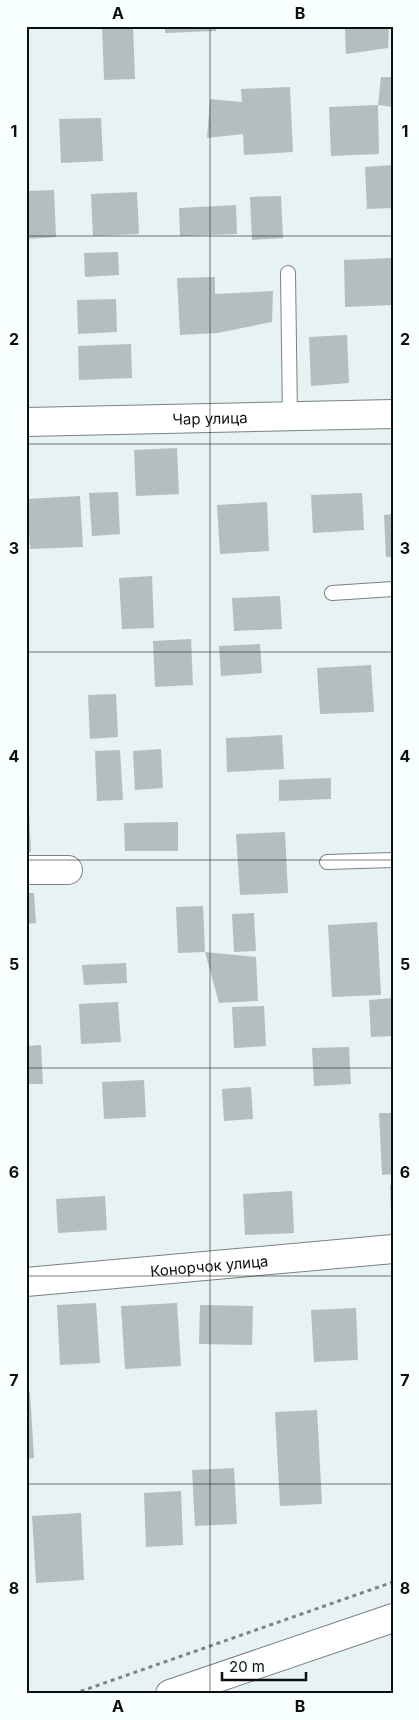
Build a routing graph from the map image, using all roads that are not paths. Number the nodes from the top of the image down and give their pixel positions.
1 (288, 273) dead end
2 (393, 414) edge
3 (290, 416) junction
4 (26, 422) edge
5 (393, 589) edge
6 (332, 593) dead end
7 (393, 860) edge
8 (327, 862) dead end
9 (26, 870) edge
10 (68, 870) dead end
11 (393, 1249) edge
12 (26, 1282) edge
13 (393, 1618) edge
14 (170, 1694) edge

1 - 3 lane
2 - 3 street, Чар улица
3 - 4 street, Чар улица
5 - 6 lane
7 - 8 lane
9 - 10 street
11 - 12 street, Конорчок улица
13 - 14 street

